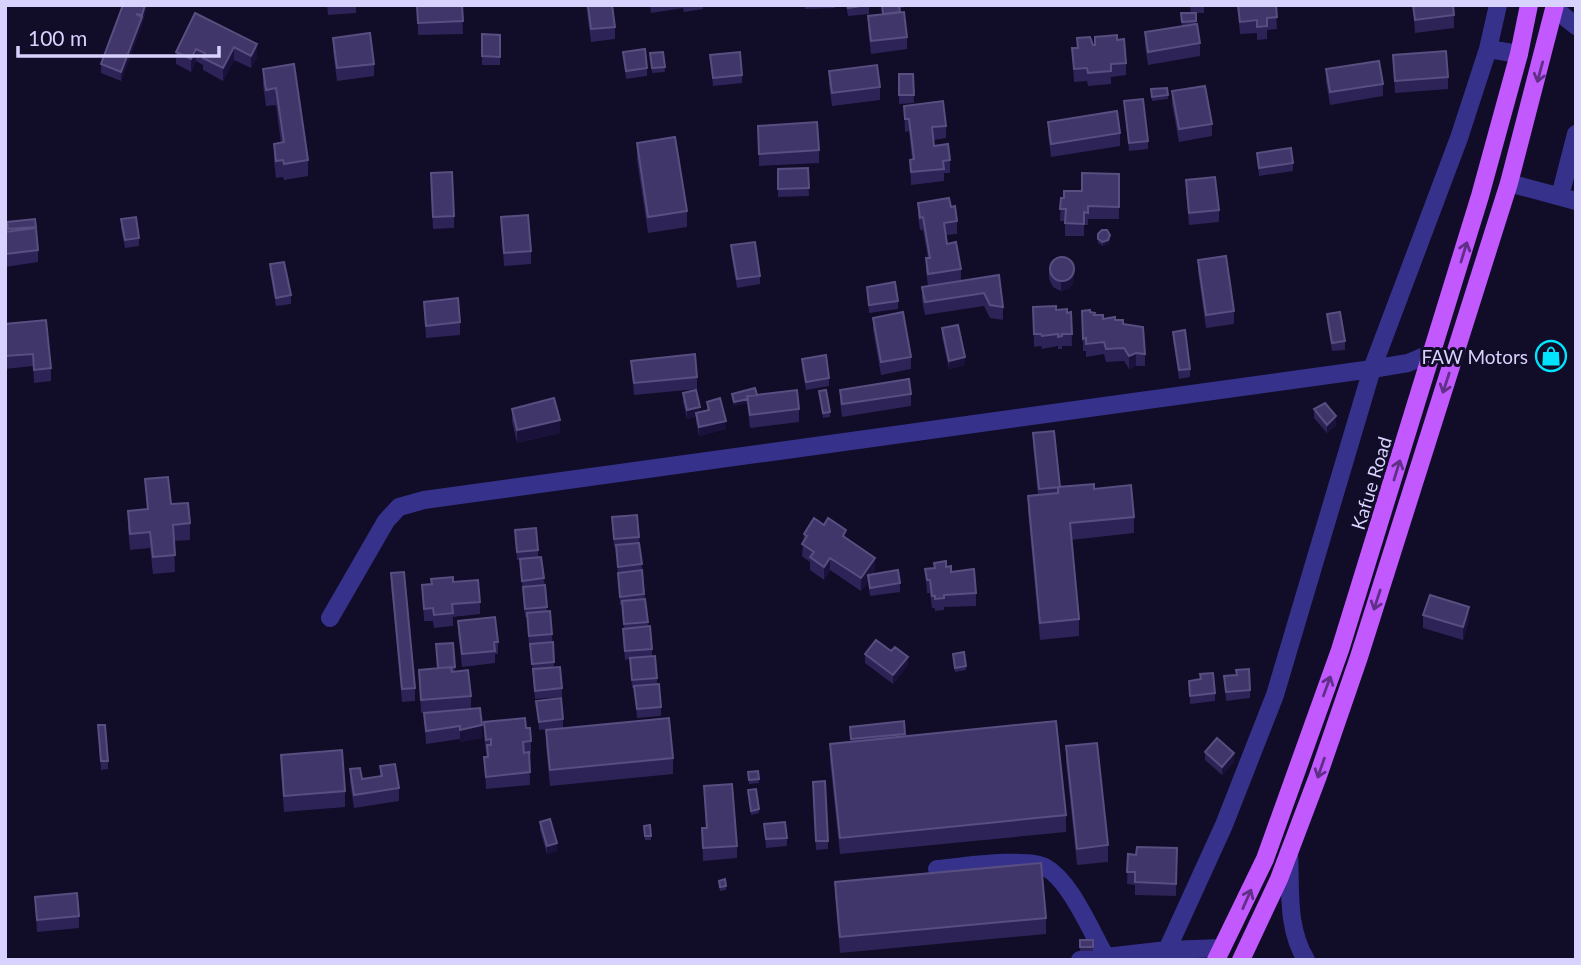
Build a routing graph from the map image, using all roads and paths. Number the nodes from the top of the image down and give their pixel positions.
1 (1499, 5) edge
2 (1529, 5) edge
3 (1555, 7) edge
4 (1576, 26) edge
5 (1488, 49) junction
6 (1519, 54) junction
7 (1576, 134) edge
8 (1509, 183) junction
9 (1568, 198) edge
10 (1434, 352) junction
11 (1372, 369) junction
12 (330, 618) dead end
13 (1289, 852) junction
14 (937, 869) dead end
15 (1167, 950) junction
16 (1219, 954) edge
17 (1106, 957) junction
18 (1080, 960) edge
19 (1241, 960) edge
20 (1306, 960) edge

1 - 5 street
2 - 6 main road, Kafue Road
3 - 4 street
3 -> 8 main road, Kafue Road
5 - 6 street
5 - 11 street
10 -> 6 main road, Kafue Road
7 - 9 street
8 - 9 street
8 -> 13 main road, Kafue Road
10 - 11 street
16 -> 10 main road, Kafue Road
11 - 12 street
11 - 15 street
13 - 19 main road, Kafue Road
13 - 20 street
14 - 17 street
15 - 16 street
15 - 17 street
17 - 18 street

